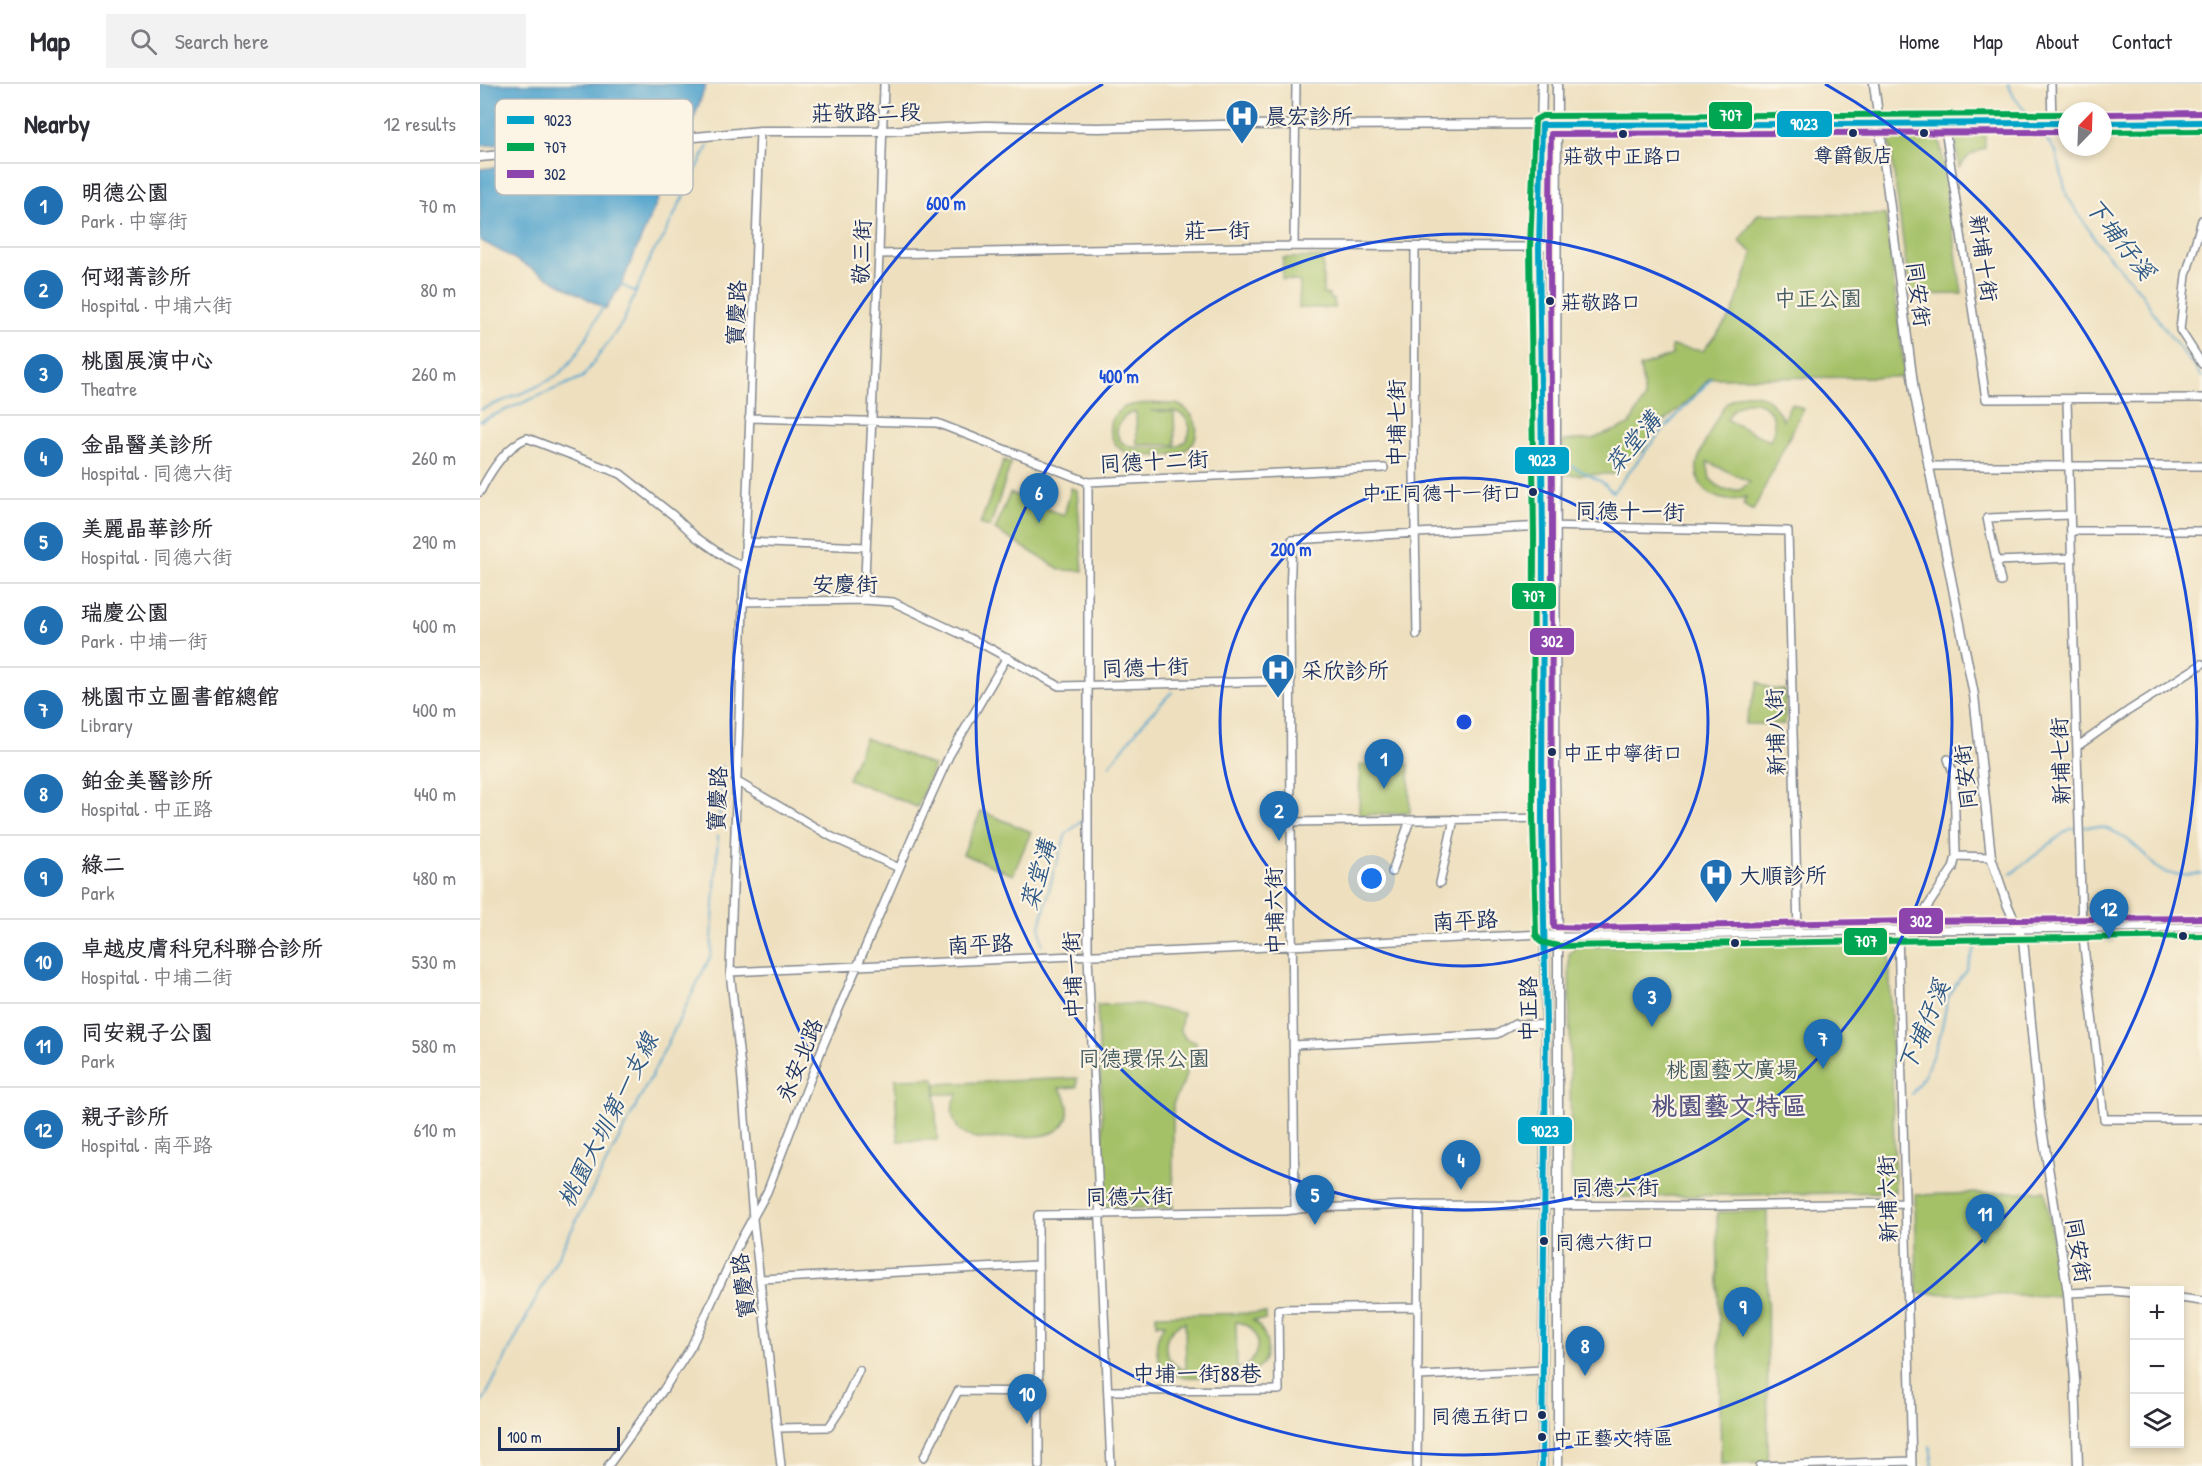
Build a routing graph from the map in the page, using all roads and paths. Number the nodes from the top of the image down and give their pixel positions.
1 (884, 84) edge
2 (1296, 84) edge
3 (1542, 84) edge
4 (1557, 84) edge
5 (1874, 84) edge
6 (2051, 84) edge
7 (1944, 122) junction
8 (2202, 122) edge
9 (1879, 123) junction
10 (2048, 123) junction
11 (2058, 123) edge
12 (2112, 123) edge
13 (1542, 125) junction
14 (1557, 125) junction
15 (1297, 126) junction
16 (884, 130) junction
17 (760, 131) junction
18 (693, 137) edge
19 (495, 156) edge
20 (480, 157) edge
21 (2202, 220) edge
22 (1294, 246) junction
23 (1415, 248) junction
24 (1539, 248) junction
25 (1556, 248) junction
26 (879, 254) junction
27 (2202, 364) edge
28 (2202, 398) edge
29 (2067, 400) junction
30 (749, 418) junction
31 (871, 422) junction
32 (1928, 466) junction
33 (2069, 466) junction
34 (2202, 466) edge
35 (1384, 468) dead end
36 (1088, 482) junction
37 (480, 492) edge
38 (2070, 515) junction
39 (1543, 526) junction
40 (1557, 528) junction
41 (1788, 531) joint
42 (2071, 531) junction
43 (2202, 531) edge
44 (1414, 534) junction
45 (1292, 540) joint
46 (745, 542) junction
47 (866, 547) junction
48 (2072, 558) junction
49 (1997, 561) junction
50 (744, 567) junction
51 (2001, 582) dead end
52 (864, 600) junction
53 (742, 602) junction
54 (1417, 635) dead end
55 (1007, 657) junction
56 (2202, 664) edge
57 (1291, 681) junction
58 (1088, 687) junction
59 (2078, 746) junction
60 (1948, 759) dead end
61 (736, 781) junction
62 (1542, 818) junction
63 (1556, 818) junction
64 (1455, 819) junction
65 (1410, 820) junction
66 (1291, 822) junction
67 (1956, 856) junction
68 (1991, 857) junction
69 (899, 868) junction
70 (1392, 872) dead end
71 (1440, 883) dead end
72 (2202, 927) edge
73 (2082, 928) junction
74 (2019, 929) junction
75 (1912, 930) junction
76 (1898, 931) junction
77 (1798, 933) junction
78 (1545, 934) junction
79 (1558, 938) junction
80 (1292, 947) junction
81 (1088, 956) junction
82 (856, 968) junction
83 (730, 972) junction
84 (1546, 1025) junction
85 (1294, 1045) junction
86 (2202, 1119) edge
87 (1905, 1203) junction
88 (1543, 1204) junction
89 (1419, 1205) junction
90 (1557, 1205) junction
91 (1296, 1210) junction
92 (1100, 1214) junction
93 (753, 1219) junction
94 (1038, 1265) junction
95 (761, 1279) junction
96 (2068, 1293) junction
97 (2130, 1293) edge
98 (2184, 1299) edge
99 (2202, 1301) edge
100 (1419, 1307) junction
101 (859, 1370) dead end
102 (1542, 1370) junction
103 (1419, 1376) junction
104 (1109, 1391) junction
105 (1039, 1392) junction
106 (777, 1428) junction
107 (924, 1457) dead end
108 (1912, 1463) edge
109 (608, 1466) edge
110 (782, 1466) edge
111 (1039, 1466) edge
112 (1112, 1466) edge
113 (1417, 1466) edge
114 (1542, 1466) edge
115 (1558, 1466) edge
116 (1760, 1466) edge
117 (2078, 1466) edge

1 - 16 street, 敬三街
2 - 15 street
3 - 13 street, 中正路
4 - 14 street, 中正路
5 - 9 street, 同安街
6 - 10 street
7 - 9 street, 莊敬路二段
7 - 10 street, 莊敬路二段
7 - 29 street, 新埔十街
8 - 12 street
9 - 14 street, 莊敬路二段
9 - 32 street, 同安街
10 - 11 street, 莊敬路二段
13 - 14 street, 莊敬路二段
13 - 15 street, 莊敬路二段
13 - 24 street, 中正路
14 - 25 street, 中正路
15 - 16 street, 莊敬路二段
15 - 22 street
16 - 17 street, 莊敬路二段
16 - 26 street, 敬三街
17 - 18 street, 莊敬路二段
17 - 30 street, 寶慶路
19 - 20 street, 莊敬路二段
21 - 27 street
22 - 23 street, 莊一街
22 - 26 street, 莊一街
23 - 24 street, 莊一街
23 - 44 street, 中埔七街
24 - 25 street, 莊一街
24 - 39 street, 中正路
25 - 40 street, 中正路
26 - 31 street, 敬三街
28 - 29 street
29 - 33 street, 新埔七街
30 - 31 street
30 - 46 street, 寶慶路
31 - 36 street, 同德十二街
31 - 47 street, 敬三街
32 - 33 street
32 - 68 street, 同安街
33 - 34 street
33 - 38 street, 新埔七街
35 - 36 street, 同德十二街
36 - 58 street, 中埔一街
37 - 50 street
38 - 42 street, 新埔七街
38 - 49 street
39 - 40 street, 同德十一街
39 - 44 street, 同德十一街
39 - 62 street, 中正路
40 - 41 street, 同德十一街
40 - 63 street, 中正路
41 - 77 street, 新埔八街
42 - 43 street
42 - 48 street, 新埔七街
44 - 45 street, 同德十一街
44 - 54 street, 中埔七街
45 - 57 street, 中埔六街
46 - 47 street
46 - 50 street, 寶慶路
47 - 52 street, 敬三街
48 - 49 street
48 - 59 street, 新埔七街
49 - 51 street
50 - 53 street, 寶慶路
52 - 53 street, 安慶街
52 - 55 street, 安慶街
53 - 61 street, 寶慶路
55 - 58 street, 同德十街
55 - 69 street, 永安北路
56 - 59 street
57 - 58 street, 同德十街
57 - 66 street, 中埔六街
58 - 81 street, 中埔一街
59 - 73 street, 新埔七街
60 - 67 street
61 - 69 street
61 - 83 street, 寶慶路
62 - 63 street
62 - 64 street
62 - 78 street, 中正路
63 - 79 street, 中正路
64 - 65 street
64 - 71 street
65 - 66 street
65 - 70 street
66 - 80 street, 中埔六街
67 - 68 street
67 - 75 street
68 - 74 street, 同安街
69 - 82 street, 永安北路
72 - 73 street, 南平路
73 - 74 street, 南平路
73 - 86 street, 新埔七街
74 - 75 street, 南平路
74 - 96 street, 同安街
75 - 76 street, 南平路
76 - 77 street, 南平路
76 - 87 street, 新埔六街
77 - 79 street, 南平路
78 - 79 street, 南平路
78 - 80 street, 南平路
78 - 84 street, 中正路
79 - 90 street, 中正路
80 - 81 street, 南平路
80 - 85 street, 中埔六街
81 - 82 street, 南平路
81 - 92 street, 中埔一街
82 - 83 street, 南平路
82 - 93 street, 永安北路
83 - 93 street, 寶慶路
84 - 85 street
84 - 88 street, 中正路
85 - 91 street, 中埔六街
87 - 90 street, 同德六街
87 - 108 street, 新埔六街
88 - 89 street, 同德六街
88 - 90 street, 同德六街
88 - 102 street, 中正路
89 - 91 street, 同德六街
89 - 100 street
90 - 115 street, 中正路
91 - 92 street, 同德六街
92 - 94 street, 同德六街
92 - 104 street, 中埔一街
93 - 95 street, 寶慶路
93 - 109 street, 永安北路
94 - 95 street
94 - 105 street
95 - 106 street, 寶慶路
96 - 97 street
96 - 117 street, 同安街
98 - 99 street
100 - 103 street
100 - 104 street, 中埔一街88巷
101 - 106 street
102 - 103 street
102 - 114 street, 中正路
103 - 113 street
104 - 112 street, 中埔一街
105 - 107 street
105 - 111 street
106 - 110 street, 寶慶路
108 - 116 street

